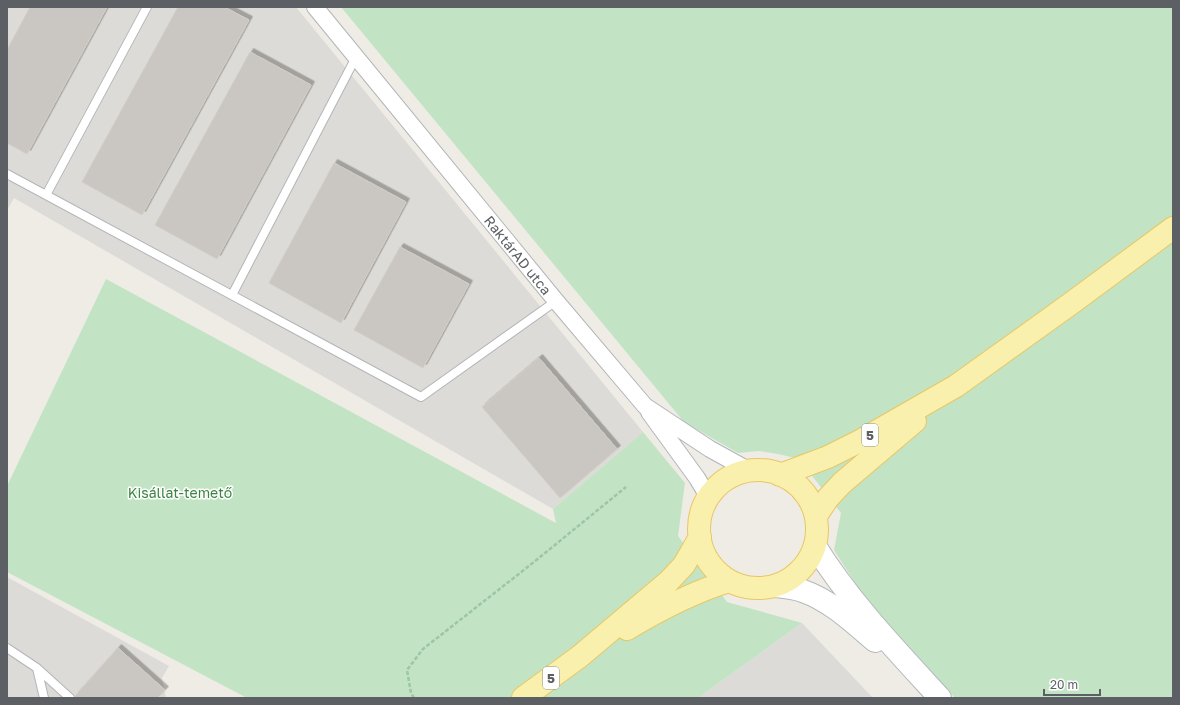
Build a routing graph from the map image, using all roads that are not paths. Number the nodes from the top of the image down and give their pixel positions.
1 (147, 7) edge
2 (315, 7) edge
3 (356, 57) junction
4 (7, 174) edge
5 (46, 195) junction
6 (1173, 228) edge
7 (232, 295) junction
8 (556, 301) junction
9 (956, 386) junction
10 (645, 406) junction
11 (750, 471) junction
12 (780, 475) junction
13 (709, 498) junction
14 (816, 516) junction
15 (700, 537) junction
16 (815, 546) junction
17 (730, 581) junction
18 (775, 586) junction
19 (7, 648) edge
20 (579, 657) junction
21 (37, 668) junction
22 (935, 692) edge
23 (44, 698) edge
24 (70, 698) edge
25 (523, 698) edge

1 - 5 lane
2 - 3 street, RaktárAD utca
3 - 7 lane
3 - 8 street, RaktárAD utca
4 - 5 lane
5 - 7 lane
6 - 9 main road, 5
7 - 8 lane
8 - 10 street, RaktárAD utca
9 - 12 main road, 5
9 - 14 main road, 5
10 - 11 street, RaktárAD utca
10 - 13 street
11 - 12 main road, 5
11 - 13 main road, 5
12 - 14 main road, 5
13 - 15 main road, 5
14 - 16 main road, 5
15 - 17 main road, 5
15 - 20 main road, 5
16 - 18 main road, 5
16 - 22 main road
17 - 18 main road, 5
17 - 20 main road, 5
18 - 22 main road
19 - 21 lane
20 - 25 main road, 5
21 - 23 lane
21 - 24 lane

